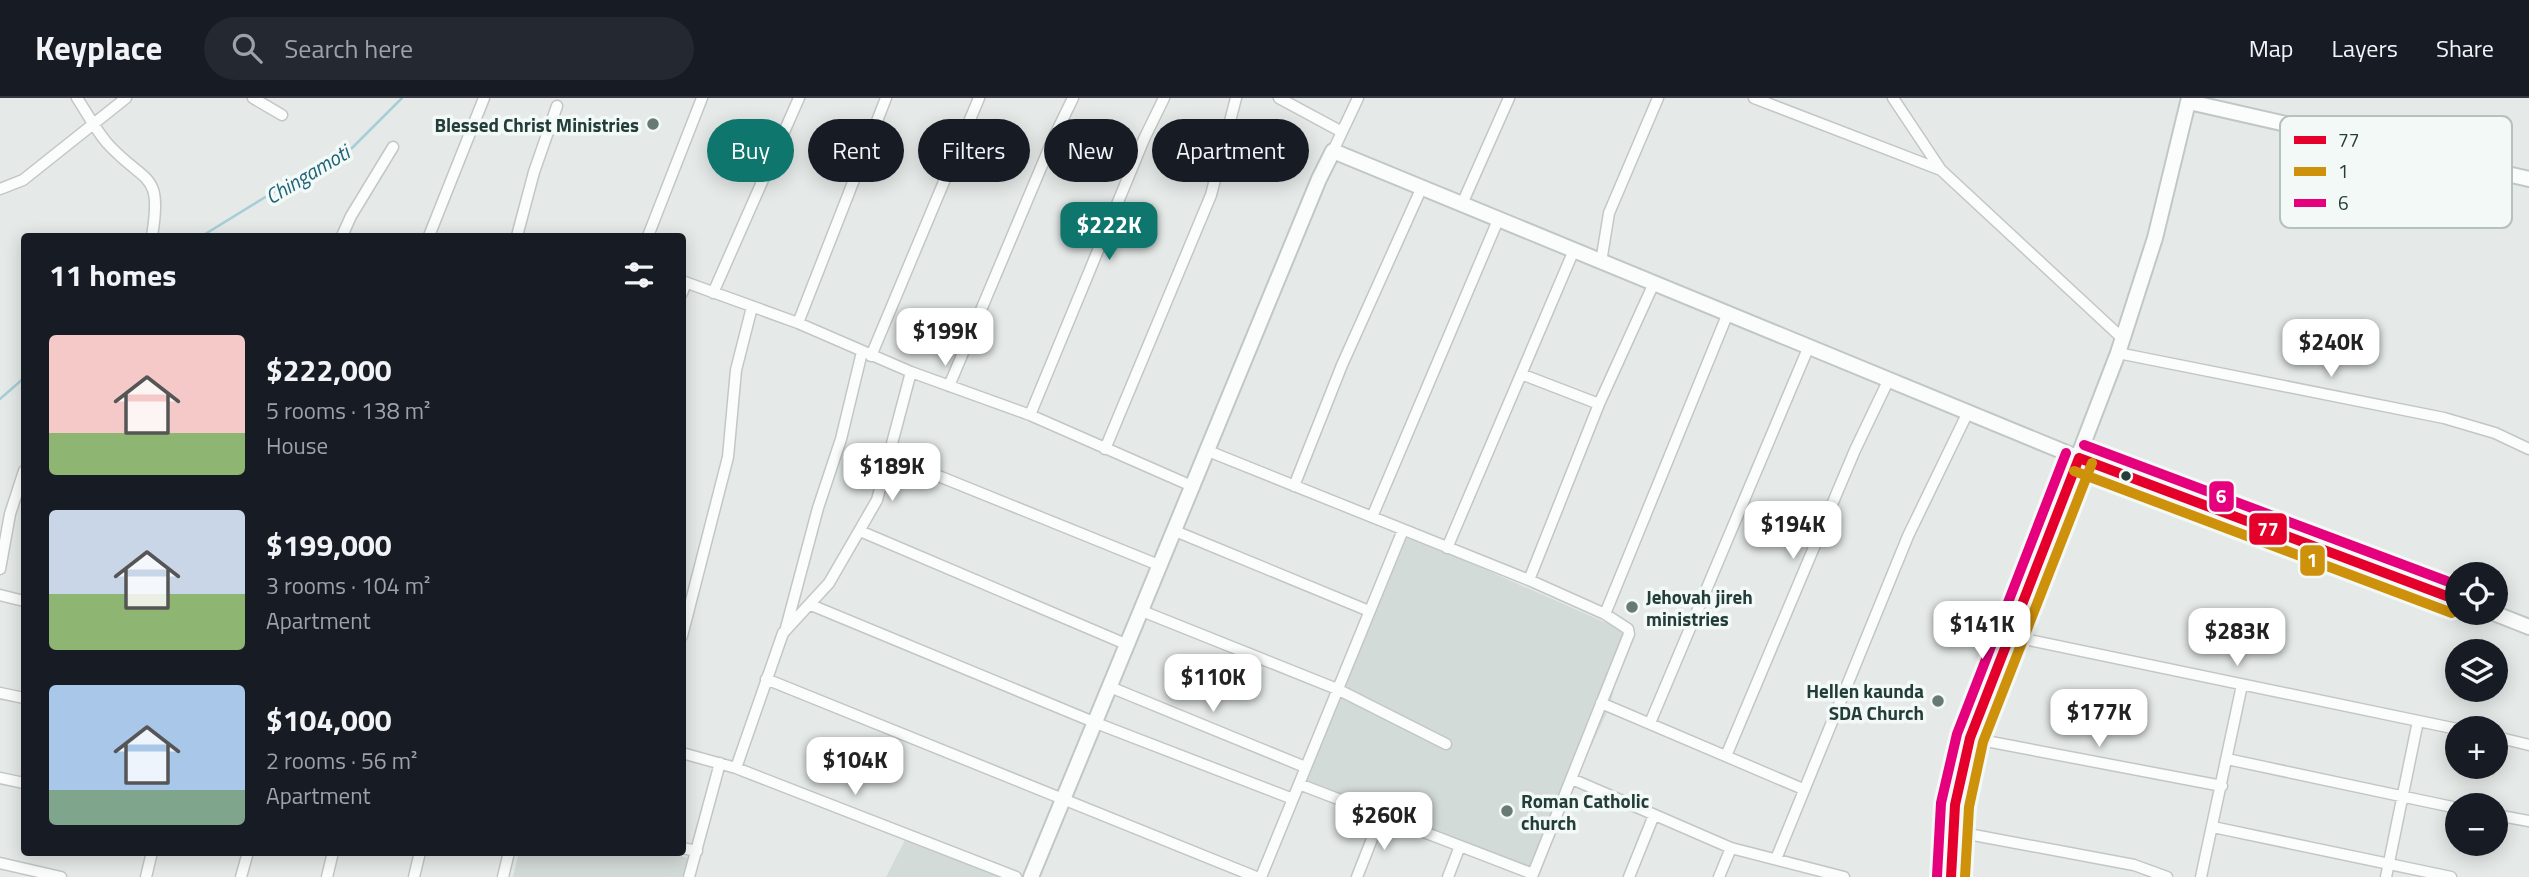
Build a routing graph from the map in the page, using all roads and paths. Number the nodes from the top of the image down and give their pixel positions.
1 (77, 98) edge
2 (126, 98) edge
3 (253, 98) edge
4 (484, 98) edge
5 (702, 98) edge
6 (799, 98) edge
7 (886, 98) edge
8 (979, 98) edge
9 (1073, 98) edge
10 (1164, 98) edge
11 (1236, 98) edge
12 (1279, 98) edge
13 (1358, 98) edge
14 (1509, 98) edge
15 (1658, 98) edge
16 (1754, 98) edge
17 (1893, 98) edge
18 (2189, 100) edge
19 (557, 106) dead end
20 (282, 115) dead end
21 (2280, 121) edge
22 (92, 124) junction
23 (1342, 132) junction
24 (393, 147) dead end
25 (1333, 151) junction
26 (1941, 170) junction
27 (1422, 187) junction
28 (0, 189) edge
29 (1462, 204) junction
30 (1498, 220) junction
31 (153, 233) edge
32 (343, 233) edge
33 (430, 233) edge
34 (518, 233) edge
35 (649, 233) edge
36 (1574, 250) junction
37 (1601, 262) junction
38 (1654, 283) junction
39 (686, 286) edge
40 (713, 293) junction
41 (752, 307) junction
42 (1728, 313) junction
43 (798, 323) junction
44 (2123, 338) junction
45 (1809, 346) junction
46 (2118, 353) junction
47 (866, 354) junction
48 (911, 372) junction
49 (1521, 374) junction
50 (1889, 379) junction
51 (949, 386) junction
52 (1599, 404) junction
53 (1968, 412) junction
54 (1030, 415) junction
55 (1105, 449) junction
56 (2529, 449) edge
57 (1208, 451) junction
58 (890, 456) junction
59 (2079, 458) junction
60 (21, 480) edge
61 (1194, 486) junction
62 (1294, 486) junction
63 (1372, 517) junction
64 (1403, 530) junction
65 (860, 531) junction
66 (1175, 531) junction
67 (1447, 548) junction
68 (1161, 566) junction
69 (0, 569) edge
70 (1529, 580) junction
71 (0, 595) edge
72 (2445, 595) edge
73 (21, 600) edge
74 (811, 605) junction
75 (1142, 611) junction
76 (1369, 611) junction
77 (1605, 614) junction
78 (2508, 619) edge
79 (686, 620) edge
80 (2529, 627) edge
81 (786, 629) junction
82 (2010, 636) junction
83 (1128, 645) junction
84 (766, 679) junction
85 (2242, 685) junction
86 (1110, 687) junction
87 (1337, 689) junction
88 (0, 693) edge
89 (21, 697) edge
90 (1601, 703) junction
91 (2418, 721) junction
92 (1096, 723) junction
93 (1650, 723) junction
94 (2445, 727) edge
95 (1970, 738) junction
96 (2508, 740) edge
97 (1446, 744) dead end
98 (2529, 744) edge
99 (686, 754) edge
100 (1727, 756) junction
101 (2227, 759) junction
102 (720, 763) junction
103 (1305, 767) junction
104 (736, 768) junction
105 (0, 778) edge
106 (1572, 779) junction
107 (21, 782) edge
108 (1299, 784) junction
109 (2222, 786) junction
110 (1803, 789) junction
111 (1065, 797) junction
112 (2403, 797) junction
113 (1293, 799) junction
114 (2445, 806) edge
115 (1654, 815) junction
116 (1381, 816) junction
117 (2508, 817) edge
118 (2529, 821) edge
119 (2213, 827) junction
120 (1952, 831) junction
121 (1460, 846) junction
122 (1731, 848) junction
123 (686, 849) edge
124 (696, 851) junction
125 (151, 856) edge
126 (247, 856) edge
127 (332, 856) edge
128 (419, 856) edge
129 (508, 856) edge
130 (1776, 859) junction
131 (0, 863) edge
132 (2389, 863) junction
133 (1812, 866) junction
134 (1033, 876) edge
135 (1534, 876) edge
136 (61, 877) edge
137 (146, 877) edge
138 (241, 877) edge
139 (327, 877) edge
140 (414, 877) edge
141 (503, 877) edge
142 (689, 877) edge
143 (1016, 877) edge
144 (1258, 877) edge
145 (1357, 877) edge
146 (1448, 877) edge
147 (1629, 877) edge
148 (1719, 877) edge
149 (1808, 877) edge
150 (1844, 877) edge
151 (1951, 877) edge
152 (2167, 877) edge
153 (2200, 877) edge
154 (2386, 877) edge
155 (2451, 877) edge

1 - 22 street
2 - 22 street
3 - 20 street
4 - 33 street
5 - 35 street
6 - 40 street
7 - 43 street
8 - 47 street
9 - 51 street
10 - 54 street
11 - 55 street
12 - 23 street
13 - 23 street
14 - 29 street
15 - 37 street
16 - 26 street
17 - 26 street
18 - 21 main road
18 - 44 main road
19 - 34 street
22 - 28 street
22 - 31 street
23 - 25 street
24 - 32 street
25 - 27 main road
25 - 57 main road
26 - 44 street
27 - 29 main road
27 - 62 street
29 - 30 main road
30 - 36 main road
30 - 63 street
36 - 37 main road
36 - 49 street
37 - 38 main road
38 - 42 main road
38 - 52 street
39 - 40 street
40 - 41 street
41 - 43 street
41 - 79 street
42 - 45 main road
42 - 77 street
43 - 47 street
44 - 46 main road
45 - 50 main road
45 - 93 street
46 - 56 street
46 - 59 main road
47 - 48 street
47 - 81 street
48 - 51 street
48 - 58 street
49 - 52 street
49 - 67 street
50 - 53 main road
50 - 100 street
51 - 54 street
52 - 70 street
53 - 59 main road
53 - 110 street
54 - 55 street
55 - 61 street
57 - 61 main road
57 - 62 street
58 - 65 street
58 - 68 street
59 - 72 main road
59 - 82 main road
60 - 69 street
61 - 66 main road
62 - 63 street
63 - 64 street
64 - 67 street
64 - 76 street
65 - 74 street
65 - 83 street
66 - 68 main road
66 - 76 street
67 - 70 street
68 - 75 main road
70 - 77 street
71 - 73 street
74 - 81 street
74 - 92 street
75 - 83 main road
75 - 87 street
76 - 87 street
77 - 90 street
78 - 80 main road
81 - 84 street
82 - 85 street
82 - 95 main road
83 - 86 main road
84 - 104 street
84 - 111 street
85 - 91 street
85 - 101 street
86 - 92 main road
86 - 103 street
87 - 97 street
87 - 103 street
88 - 89 street
90 - 93 street
90 - 106 street
91 - 94 street
91 - 112 street
92 - 111 main road
92 - 113 street
93 - 100 street
95 - 109 street
95 - 120 main road
96 - 98 street
99 - 102 street
100 - 110 street
101 - 109 street
101 - 112 street
102 - 104 street
102 - 124 street
103 - 108 street
104 - 143 street
105 - 107 street
106 - 115 street
106 - 135 street
108 - 113 street
108 - 116 street
109 - 119 street
110 - 130 street
111 - 134 main road
111 - 144 street
112 - 114 street
112 - 132 street
113 - 144 street
115 - 122 street
115 - 147 street
116 - 121 street
116 - 145 street
117 - 118 street
119 - 132 street
119 - 153 street
120 - 151 main road
120 - 152 street
121 - 135 street
121 - 146 street
122 - 130 street
122 - 148 street
123 - 124 street
124 - 142 street
125 - 137 street
126 - 138 street
127 - 139 street
128 - 140 street
129 - 141 street
130 - 133 street
131 - 136 street
132 - 154 street
132 - 155 street
133 - 149 street
133 - 150 street

